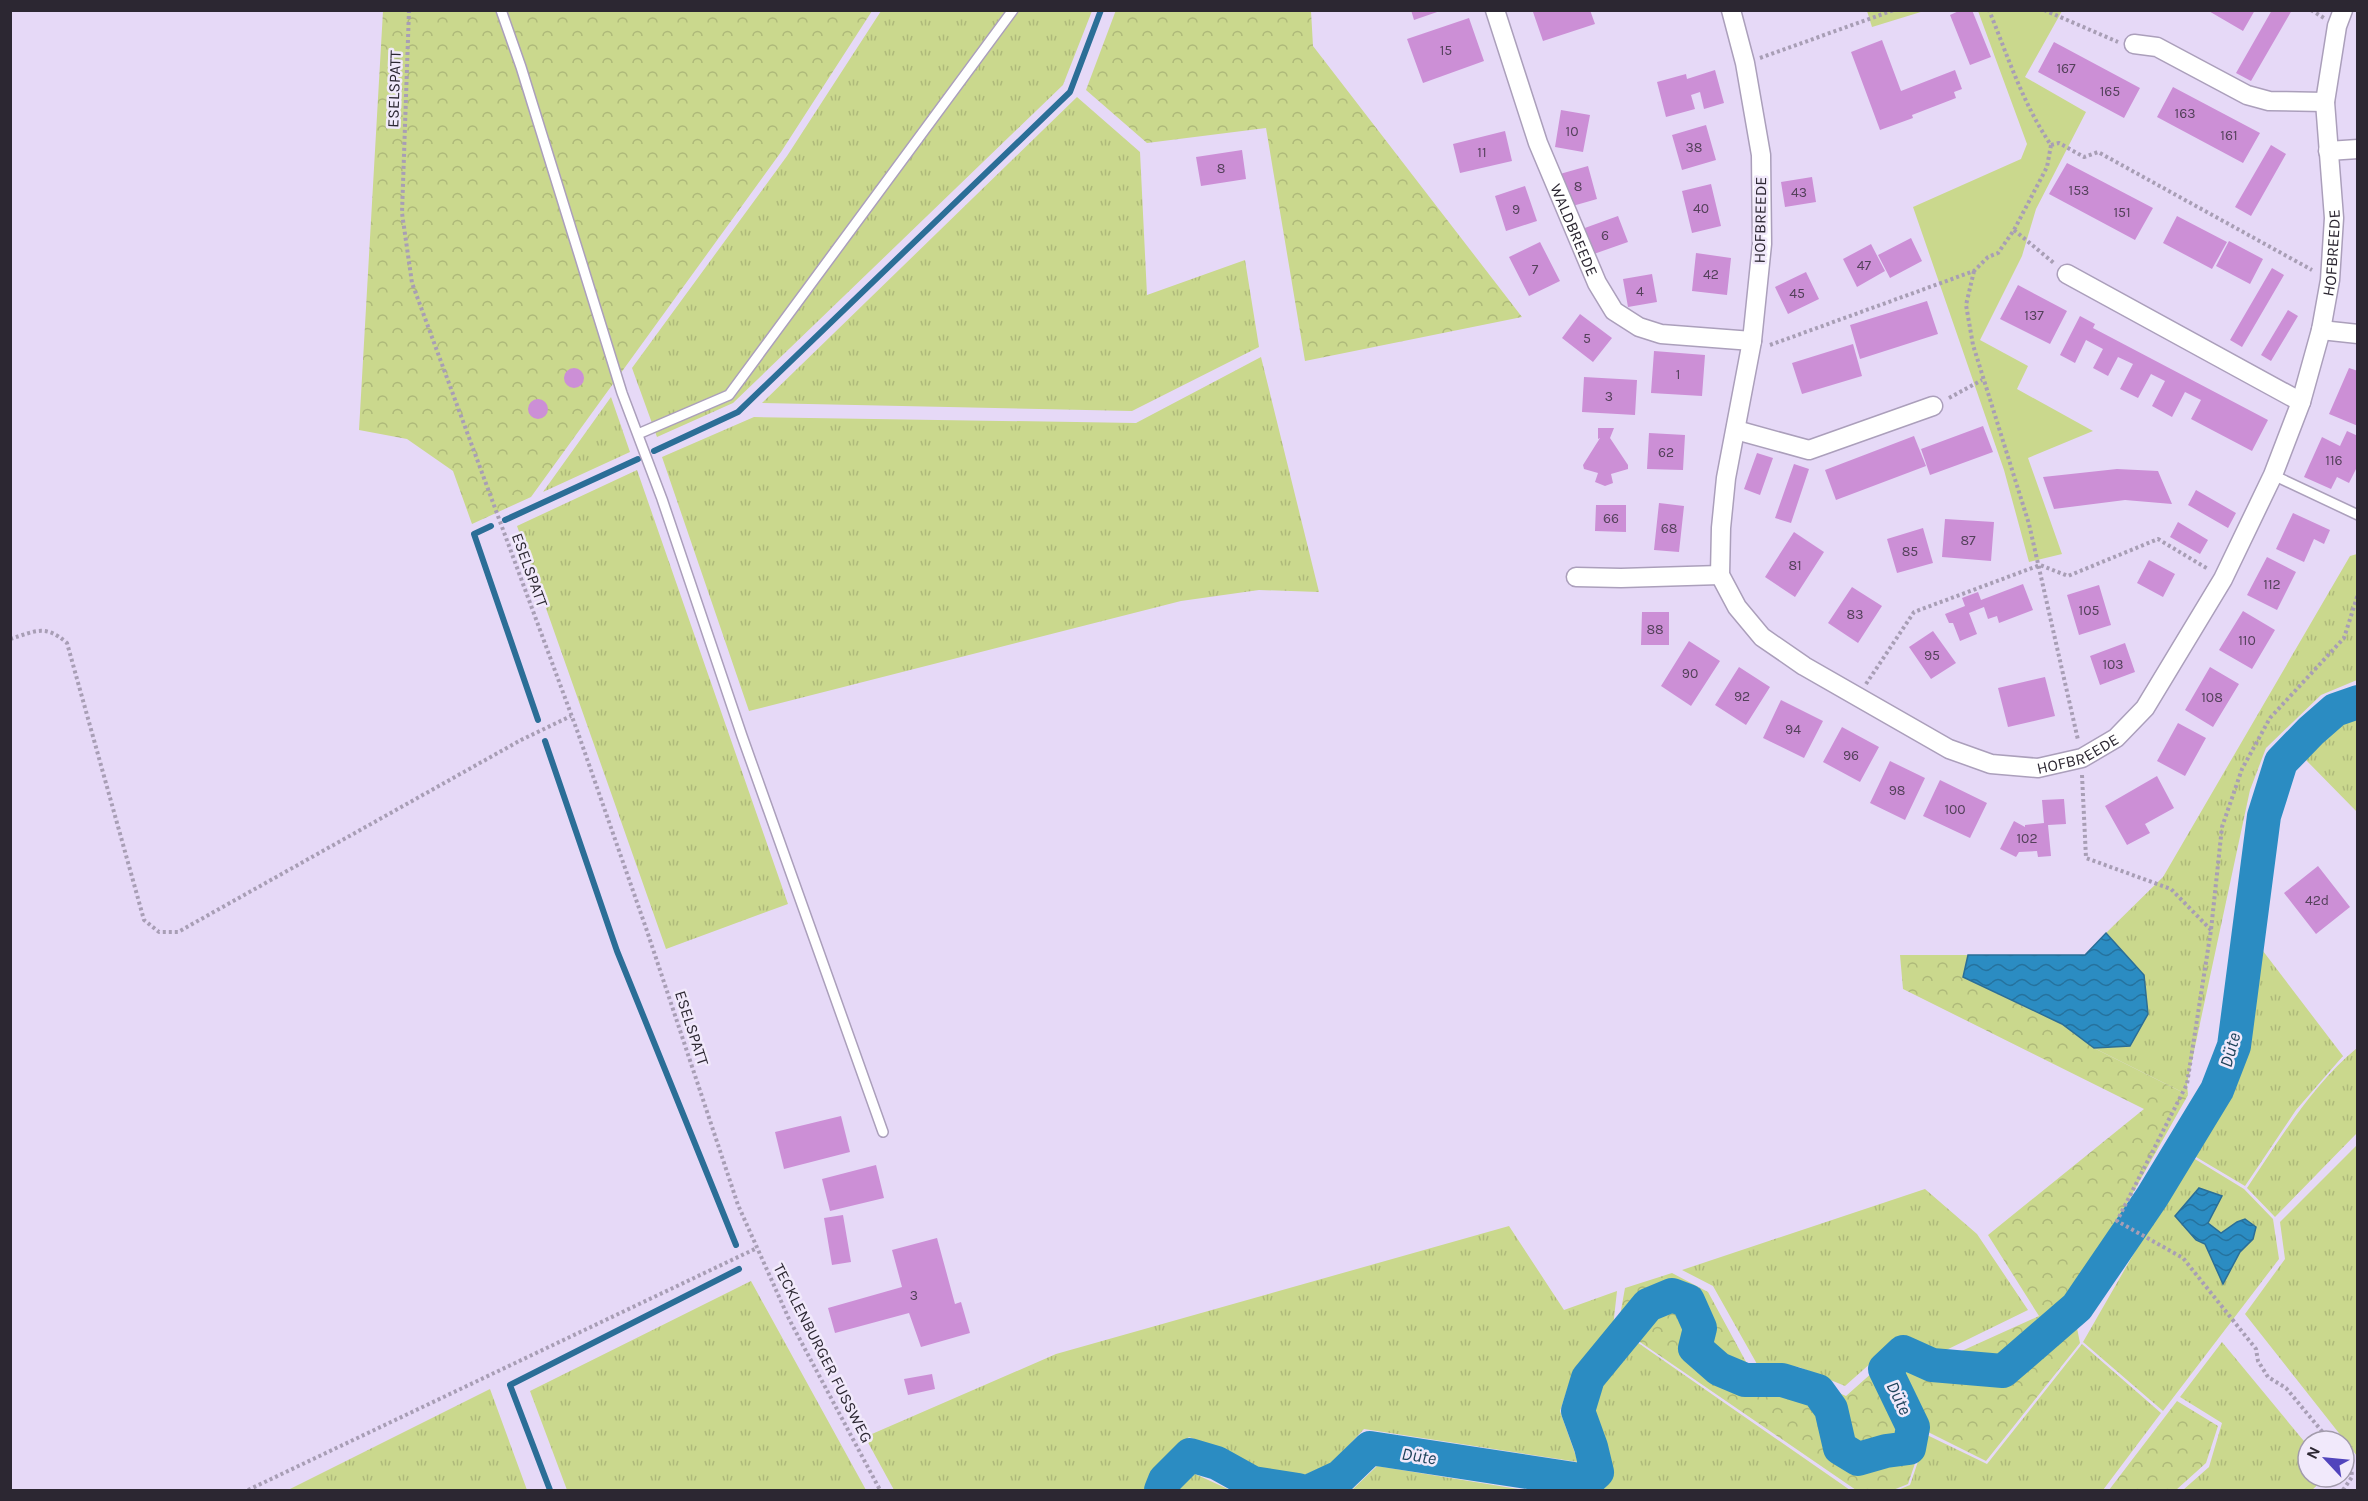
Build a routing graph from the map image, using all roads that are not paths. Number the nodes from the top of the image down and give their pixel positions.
1 (501, 10) edge
2 (1012, 10) edge
3 (1495, 10) edge
4 (1731, 10) edge
5 (2343, 10) edge
6 (2134, 44) road end
7 (2325, 102) junction
8 (2358, 149) edge
9 (2328, 151) junction
10 (2067, 274) road end
11 (2321, 330) junction
12 (2358, 333) edge
13 (1752, 341) junction
14 (2301, 402) junction
15 (1933, 406) road end
16 (1736, 430) junction
17 (638, 434) junction
18 (2273, 475) junction
19 (2358, 514) edge
20 (1720, 575) junction
21 (1576, 577) dead end
22 (883, 1132) dead end

1 - 17 lane
2 - 17 lane
3 - 13 street, WALDBREEDE
4 - 13 street, HOFBREEDE
5 - 7 street, HOFBREEDE
6 - 7 street
7 - 9 street, HOFBREEDE
8 - 9 street
9 - 11 street, HOFBREEDE
10 - 14 street
11 - 12 street
11 - 14 street, HOFBREEDE
13 - 16 street, HOFBREEDE
14 - 18 street, HOFBREEDE
15 - 16 street
16 - 20 street, HOFBREEDE
17 - 22 lane
18 - 19 lane
18 - 20 street, HOFBREEDE
20 - 21 street

